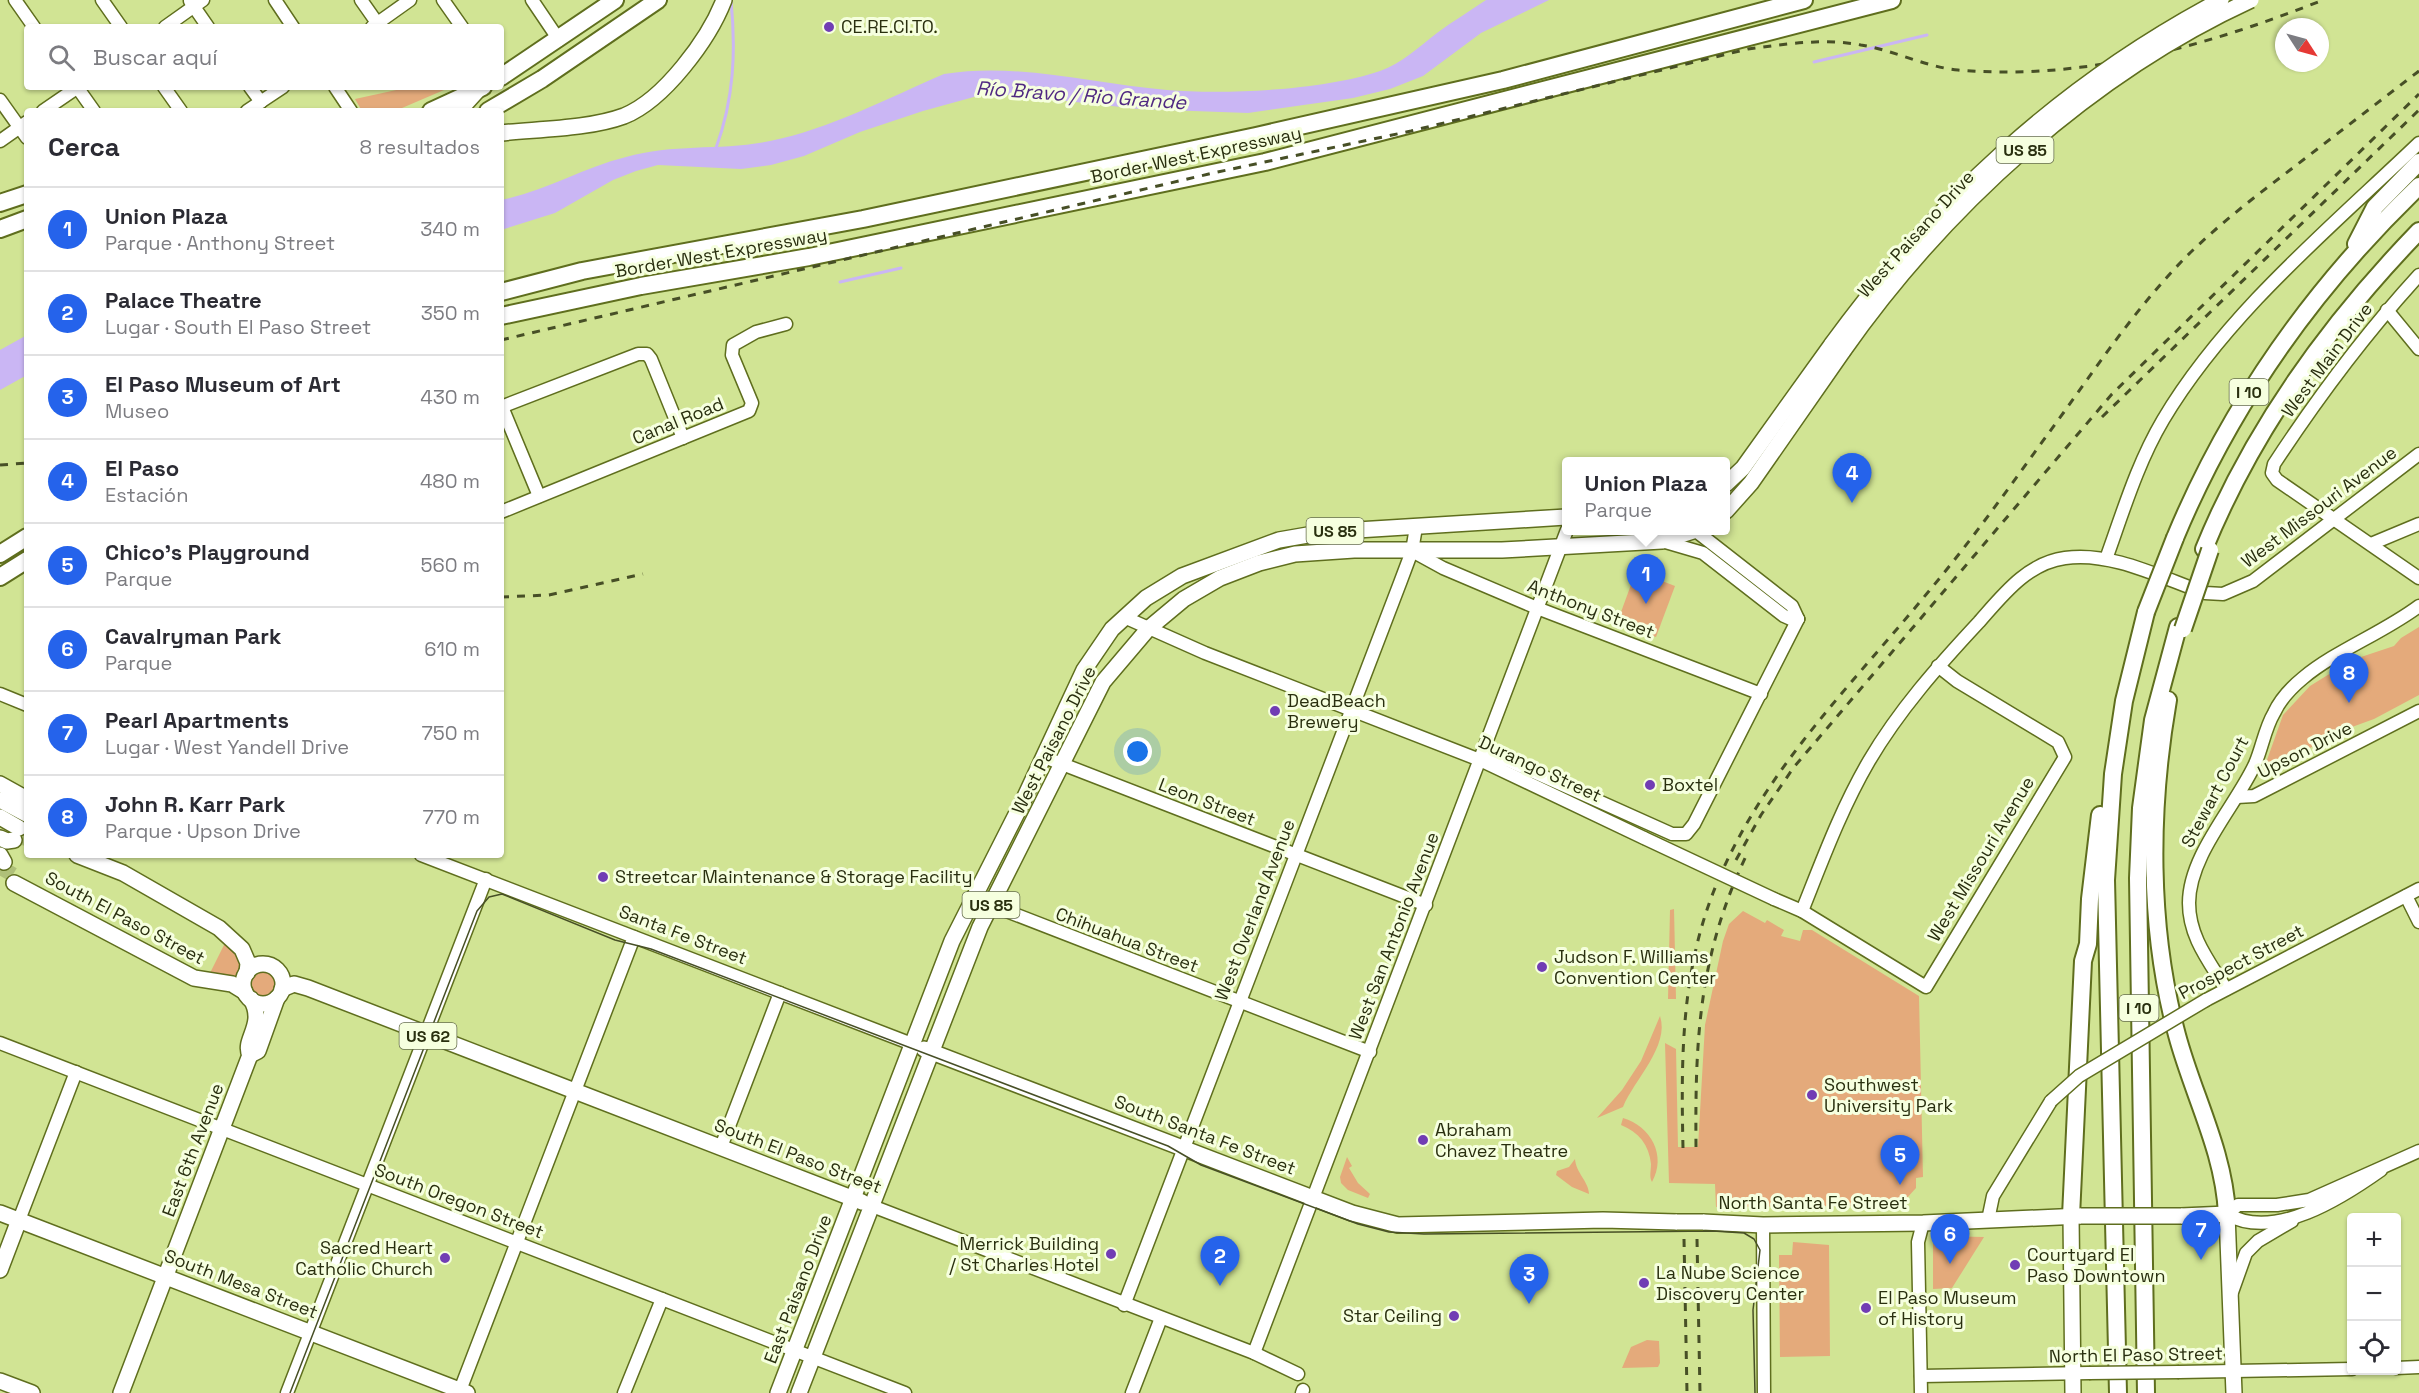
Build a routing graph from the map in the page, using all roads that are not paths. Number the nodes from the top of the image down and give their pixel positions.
1 (15, 0) edge
2 (102, 0) edge
3 (275, 0) edge
4 (361, 0) edge
5 (410, 0) edge
6 (444, 0) edge
7 (532, 0) edge
8 (615, 0) edge
9 (658, 0) edge
10 (724, 0) edge
11 (1804, 0) edge
12 (1892, 0) edge
13 (2222, 0) edge
14 (2251, 0) edge
15 (195, 2) edge
16 (32, 24) edge
17 (119, 24) edge
18 (169, 24) edge
19 (206, 24) edge
20 (291, 24) edge
21 (375, 24) edge
22 (379, 24) edge
23 (460, 24) edge
24 (559, 40) junction
25 (504, 75) edge
26 (73, 90) edge
27 (79, 90) edge
28 (166, 90) edge
29 (252, 90) edge
30 (279, 90) edge
31 (337, 90) edge
32 (477, 90) edge
33 (479, 90) edge
34 (0, 100) edge
35 (261, 102) junction
36 (47, 108) edge
37 (92, 108) edge
38 (179, 108) edge
39 (252, 108) edge
40 (349, 108) edge
41 (438, 108) edge
42 (462, 108) edge
43 (493, 108) edge
44 (24, 128) edge
45 (24, 129) edge
46 (504, 134) edge
47 (0, 141) edge
48 (2419, 143) edge
49 (2419, 162) edge
50 (2419, 186) edge
51 (24, 220) edge
52 (0, 229) edge
53 (2419, 231) edge
54 (2419, 245) edge
55 (2348, 261) junction
56 (2419, 275) edge
57 (2373, 280) junction
58 (504, 291) edge
59 (2387, 310) junction
60 (504, 315) edge
61 (786, 324) dead end
62 (1838, 347) junction
63 (2419, 349) edge
64 (504, 406) edge
65 (504, 412) edge
66 (683, 438) junction
67 (2419, 454) edge
68 (1730, 480) edge
69 (539, 496) junction
70 (1730, 506) edge
71 (504, 511) edge
72 (1562, 517) edge
73 (2335, 519) junction
74 (2419, 524) edge
75 (1416, 526) junction
76 (1566, 535) edge
77 (1682, 535) edge
78 (1701, 535) edge
79 (24, 539) edge
80 (1662, 541) junction
81 (2371, 544) junction
82 (1562, 546) junction
83 (1412, 551) junction
84 (0, 554) edge
85 (2106, 559) junction
86 (24, 563) edge
87 (0, 577) edge
88 (2419, 578) edge
89 (2419, 606) edge
90 (1537, 608) junction
91 (1124, 617) junction
92 (1798, 619) junction
93 (2180, 628) junction
94 (1148, 629) junction
95 (1938, 666) junction
96 (0, 694) edge
97 (1761, 694) junction
98 (24, 704) edge
99 (1351, 710) junction
100 (2419, 711) edge
101 (1044, 757) junction
102 (1480, 760) junction
103 (1062, 764) junction
104 (2113, 774) junction
105 (0, 784) edge
106 (0, 792) edge
107 (2238, 796) junction
108 (0, 800) edge
109 (0, 809) edge
110 (0, 818) edge
111 (19, 823) edge
112 (0, 825) edge
113 (1295, 855) junction
114 (85, 858) edge
115 (429, 858) edge
116 (486, 879) junction
117 (18, 882) tunnel mouth
118 (2419, 889) edge
119 (2406, 896) junction
120 (973, 898) junction
121 (991, 905) junction
122 (1426, 905) junction
123 (1802, 911) junction
124 (2419, 922) edge
125 (634, 936) junction
126 (247, 973) junction
127 (1926, 987) joint
128 (2226, 989) junction
129 (780, 993) junction
130 (280, 994) junction
131 (248, 995) junction
132 (1238, 1002) junction
133 (426, 1035) junction
134 (0, 1043) edge
135 (912, 1044) junction
136 (931, 1052) junction
137 (1370, 1052) junction
138 (250, 1055) junction
139 (76, 1072) junction
140 (574, 1090) junction
141 (222, 1129) junction
142 (1183, 1147) junction
143 (721, 1148) junction
144 (2419, 1151) edge
145 (2381, 1170) junction
146 (368, 1185) junction
147 (1314, 1198) junction
148 (854, 1199) junction
149 (872, 1206) junction
150 (0, 1213) edge
151 (2227, 1214) junction
152 (2306, 1214) junction
153 (2076, 1216) junction
154 (20, 1220) junction
155 (1988, 1220) junction
156 (1471, 1222) joint
157 (1923, 1222) junction
158 (1763, 1225) junction
159 (516, 1243) junction
160 (0, 1270) edge
161 (166, 1276) junction
162 (2231, 1295) junction
163 (662, 1299) junction
164 (1124, 1305) junction
165 (1161, 1318) junction
166 (311, 1331) junction
167 (795, 1351) junction
168 (1254, 1353) junction
169 (813, 1358) junction
170 (2419, 1367) edge
171 (2401, 1368) edge
172 (2347, 1369) edge
173 (2234, 1371) junction
174 (2072, 1373) junction
175 (1298, 1374) dead end
176 (1920, 1376) junction
177 (0, 1381) edge
178 (462, 1392) edge
179 (32, 1393) edge
180 (121, 1393) edge
181 (287, 1393) edge
182 (624, 1393) edge
183 (778, 1393) edge
184 (799, 1393) edge
185 (905, 1393) edge
186 (1132, 1393) edge
187 (1764, 1393) edge
188 (1921, 1393) edge
189 (2073, 1393) edge
190 (2118, 1393) edge
191 (2146, 1393) edge
192 (2234, 1393) edge

1 - 16 street
2 - 17 street
3 - 20 street
4 - 21 street
5 - 22 street
6 - 23 street
7 - 24 street
8 - 24 highway
9 - 43 highway
10 - 46 main road
11 - 58 highway, Border West Expressway
12 - 60 highway, Border West Expressway
13 - 62 main road, West Paisano Drive / US 85, bridge
14 - 62 main road, West Paisano Drive / US 85, bridge
15 - 18 street
15 - 19 street
24 - 25 highway
26 - 36 street
27 - 37 street
28 - 38 street
29 - 35 street
30 - 35 street
31 - 40 street
32 - 41 highway
33 - 42 main road
34 - 44 street
35 - 39 street
45 - 47 street
48 - 85 street
49 - 55 highway
50 - 55 highway, I 10
51 - 52 highway
53 - 57 highway, I 10
54 - 57 highway
55 - 104 highway, I 10, bridge
56 - 59 street, West Main Drive
57 - 93 highway, I 10
59 - 63 street
59 - 73 street, West Main Drive
61 - 66 street, Canal Road
62 - 68 main road, West Paisano Drive / US 85
62 - 70 main road, West Paisano Drive / US 85
64 - 66 street
65 - 69 street
66 - 69 street, Canal Road
67 - 73 street, West Missouri Avenue
69 - 71 street, Canal Road
72 - 75 main road, West Paisano Drive / US 85
73 - 81 street
73 - 85 street, West Missouri Avenue
74 - 81 street
75 - 83 street, West Overland Avenue
75 - 91 main road, West Paisano Drive / US 85
76 - 82 street, West San Antonio Avenue
77 - 80 main road, West Paisano Drive / US 85
78 - 92 street
79 - 84 highway
80 - 82 main road, West Paisano Drive / US 85
80 - 92 street
81 - 88 street
82 - 83 main road, West Paisano Drive / US 85
82 - 90 street, West San Antonio Avenue
83 - 90 street, Anthony Street
83 - 94 main road, West Paisano Drive / US 85
83 - 99 street, West Overland Avenue
85 - 95 street
86 - 87 highway
89 - 107 street, Stewart Court
90 - 97 street, Anthony Street
90 - 102 street, West San Antonio Avenue
91 - 94 street, Durango Street
91 - 101 main road, West Paisano Drive / US 85
92 - 97 street
93 - 151 highway
93 - 191 highway, I 10
94 - 99 street, Durango Street
94 - 103 main road, West Paisano Drive / US 85
95 - 123 street
95 - 127 street, West Missouri Avenue
96 - 98 street
97 - 102 street
99 - 102 street, Durango Street
99 - 113 street, West Overland Avenue
100 - 107 street, Upson Drive
101 - 103 street, Leon Street
101 - 120 main road, West Paisano Drive / US 85
102 - 122 street, West San Antonio Avenue
102 - 123 street, Durango Street, bridge
103 - 113 street, Leon Street
103 - 121 main road, West Paisano Drive / US 85
104 - 153 highway
104 - 190 highway, I 10
105 - 111 main road
106 - 111 main road
107 - 128 street, Stewart Court
108 - 111 main road
109 - 111 main road
110 - 111 main road
111 - 112 main road
113 - 122 street, Leon Street
113 - 132 street, West Overland Avenue
114 - 126 main road, South El Paso Street
115 - 116 street, Santa Fe Street
116 - 125 street, Santa Fe Street
116 - 133 street
117 - 131 main road, South El Paso Street / US 62
118 - 119 street, Prospect Street
119 - 124 street
119 - 128 street, Prospect Street
120 - 121 street, Chihuahua Street
120 - 135 main road, West Paisano Drive / US 85
121 - 132 street, Chihuahua Street
121 - 136 main road, West Paisano Drive / US 85
122 - 137 street, West San Antonio Avenue
123 - 127 street, Durango Street
125 - 129 street, Santa Fe Street
125 - 140 street
126 - 130 main road
126 - 131 main road
128 - 155 street, Prospect Street, bridge
129 - 135 street, Santa Fe Street
129 - 143 street
130 - 131 main road, US 62
130 - 133 main road, South El Paso Street / US 62
130 - 138 main road, East 6th Avenue
131 - 138 main road, East 6th Avenue
132 - 137 street, Chihuahua Street
132 - 142 street, West Overland Avenue
133 - 140 main road, South El Paso Street / US 62
133 - 146 street
134 - 139 street, South Oregon Street
135 - 136 main road, Santa Fe Street
135 - 148 main road, West Paisano Drive / US 85
136 - 142 main road, South Santa Fe Street
136 - 149 main road, West Paisano Drive / US 85
137 - 147 street, West San Antonio Avenue
138 - 141 main road, East 6th Avenue
139 - 141 street, South Oregon Street
139 - 154 street
140 - 143 main road, South El Paso Street / US 62
140 - 159 street
141 - 146 street, South Oregon Street
141 - 161 main road, East 6th Avenue
142 - 147 main road, South Santa Fe Street
142 - 164 street, West Overland Avenue
143 - 148 main road, South El Paso Street / US 62
144 - 145 street
145 - 151 street
145 - 152 street
146 - 159 street, South Oregon Street
146 - 166 street
147 - 156 main road, South Santa Fe Street
147 - 168 street, West San Antonio Avenue
148 - 149 main road, South El Paso Street
148 - 167 main road, East Paisano Drive
149 - 164 street, South El Paso Street
149 - 169 main road
150 - 154 main road, South Mesa Street
151 - 152 street
151 - 153 main road, North Santa Fe Street, bridge
151 - 162 main road
152 - 162 street
153 - 155 main road, North Santa Fe Street
153 - 174 main road
154 - 160 main road
154 - 161 main road, South Mesa Street
155 - 157 main road, North Santa Fe Street
156 - 158 main road, North Santa Fe Street, bridge
157 - 158 main road, North Santa Fe Street
157 - 176 street
158 - 187 street
159 - 163 street, South Oregon Street
159 - 178 street
161 - 166 main road, South Mesa Street
161 - 180 main road, East 6th Avenue
162 - 173 main road
163 - 167 street, South Oregon Street
163 - 182 street
164 - 165 street, South El Paso Street
165 - 168 street, South El Paso Street
165 - 186 street
166 - 178 main road, South Mesa Street
166 - 181 street
167 - 169 street, South Oregon Street
167 - 183 main road, East Paisano Drive
168 - 175 street, South El Paso Street
169 - 184 main road
169 - 185 street, South Oregon Street
170 - 171 street
172 - 173 street, North El Paso Street
173 - 174 street, North El Paso Street, bridge
173 - 192 main road
174 - 176 street, North El Paso Street
174 - 189 main road
176 - 188 street
177 - 179 main road

